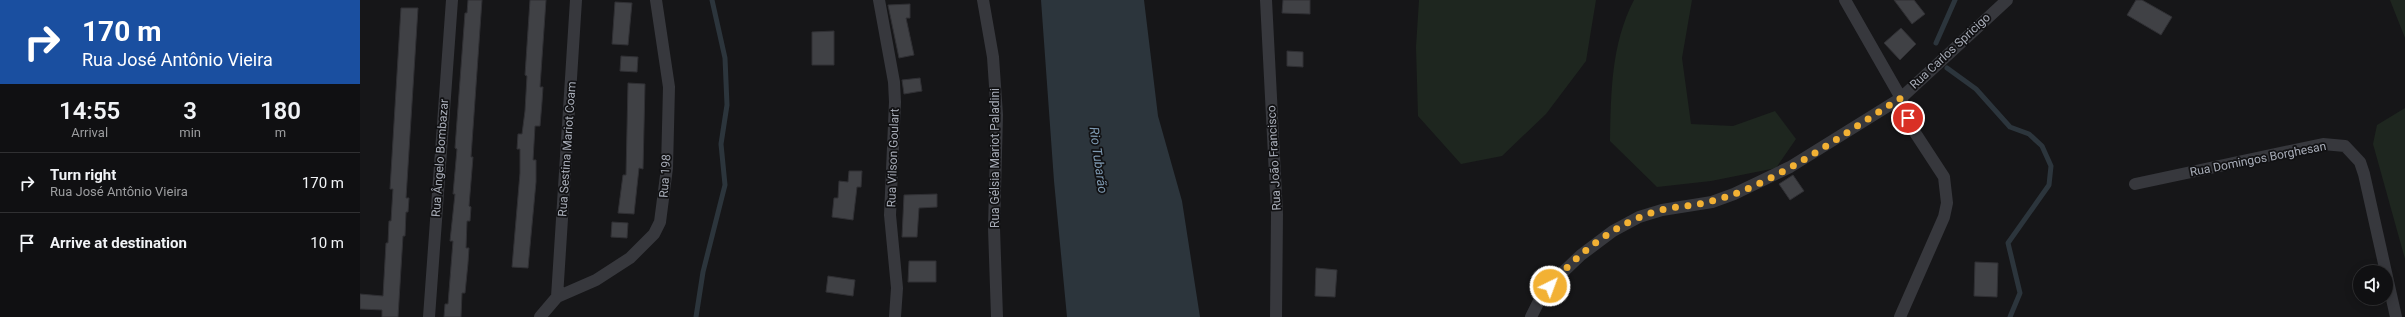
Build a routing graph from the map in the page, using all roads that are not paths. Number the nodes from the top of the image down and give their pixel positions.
1 (452, 0) edge
2 (576, 0) edge
3 (656, 0) edge
4 (879, 0) edge
5 (983, 0) edge
6 (1266, 0) edge
7 (1845, 0) edge
8 (2007, 0) edge
9 (1901, 98) junction
10 (2135, 184) dead end
11 (557, 297) junction
12 (429, 317) edge
13 (540, 317) edge
14 (895, 317) edge
15 (997, 317) edge
16 (1276, 317) edge
17 (1531, 317) edge
18 (1900, 317) edge
19 (2396, 317) edge

1 - 12 street, Rua Ângelo Bombazar
2 - 11 street, Rua Sestina Mariot Coam
3 - 11 street, Rua 198
4 - 14 street, Rua Vilson Goulart
5 - 15 street, Rua Gélsia Mariot Paladini
6 - 16 street, Rua João Francisco
7 - 9 street
8 - 9 street, Rua Carlos Spricigo
9 - 17 street, Rua Carlos Spricigo
9 - 18 street
10 - 19 street, Rua Domingos Borghesan
11 - 13 street

